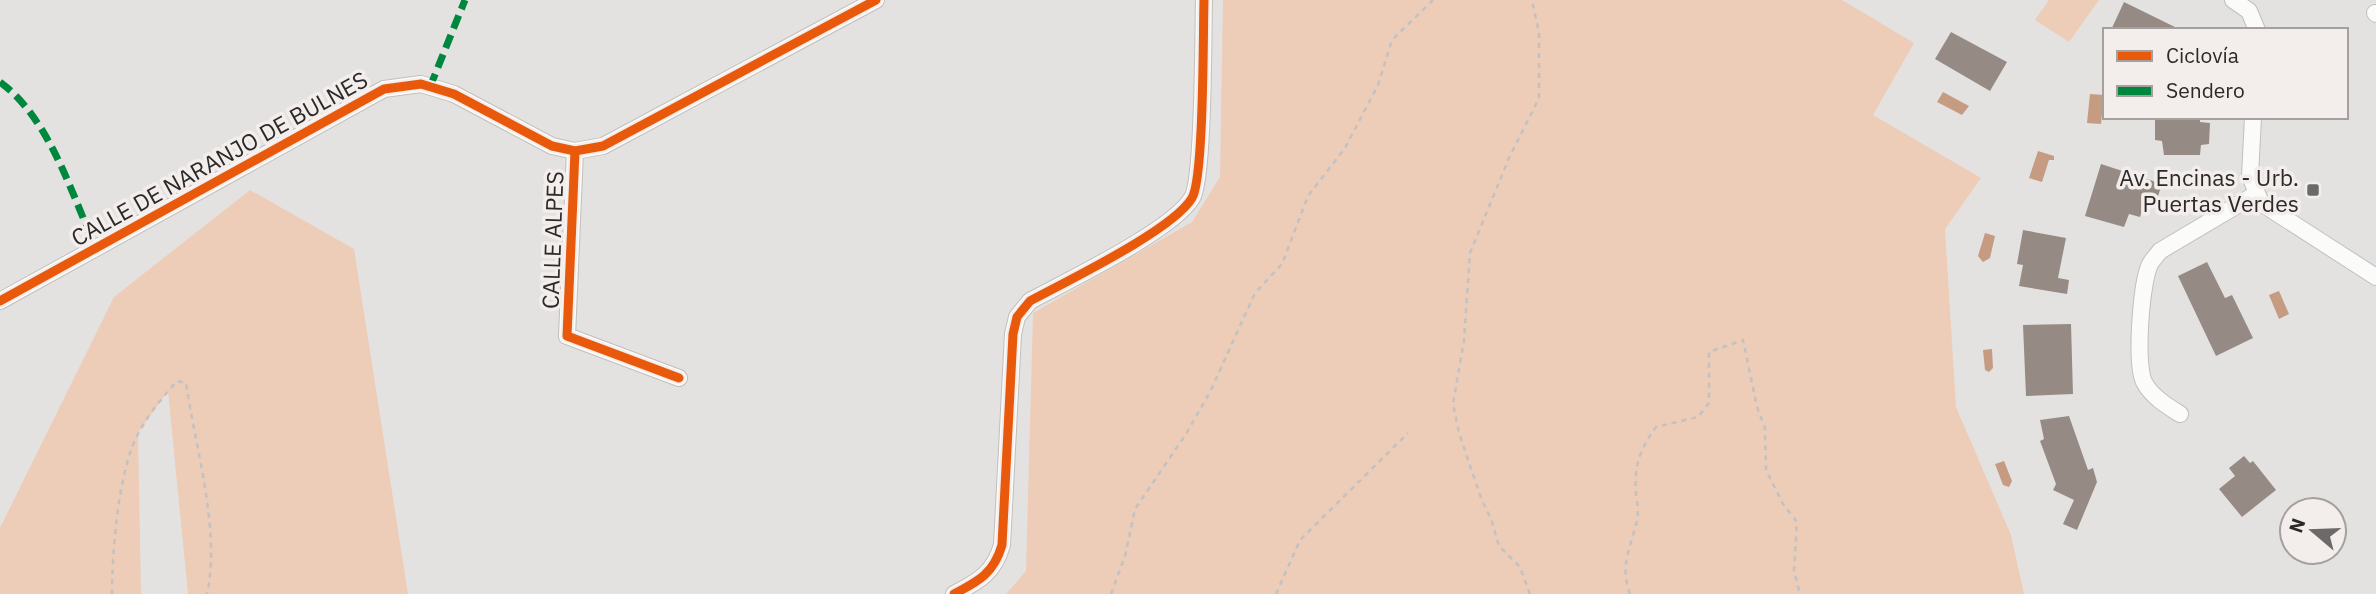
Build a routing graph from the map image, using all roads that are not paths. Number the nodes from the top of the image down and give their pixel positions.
1 (876, 0) edge
2 (1204, 0) edge
3 (2233, 0) edge
4 (2264, 0) edge
5 (2249, 10) junction
6 (2256, 28) edge
7 (2253, 119) edge
8 (575, 151) junction
9 (2256, 194) junction
10 (2376, 277) edge
11 (0, 301) edge
12 (679, 378) dead end
13 (2180, 414) dead end
14 (954, 594) edge

1 - 8 street
2 - 14 street
3 - 5 street
4 - 5 street
5 - 6 street
7 - 9 street
8 - 11 street, CALLE DE NARANJO DE BULNES
8 - 12 street, CALLE ALPES
9 - 10 street
9 - 13 street

